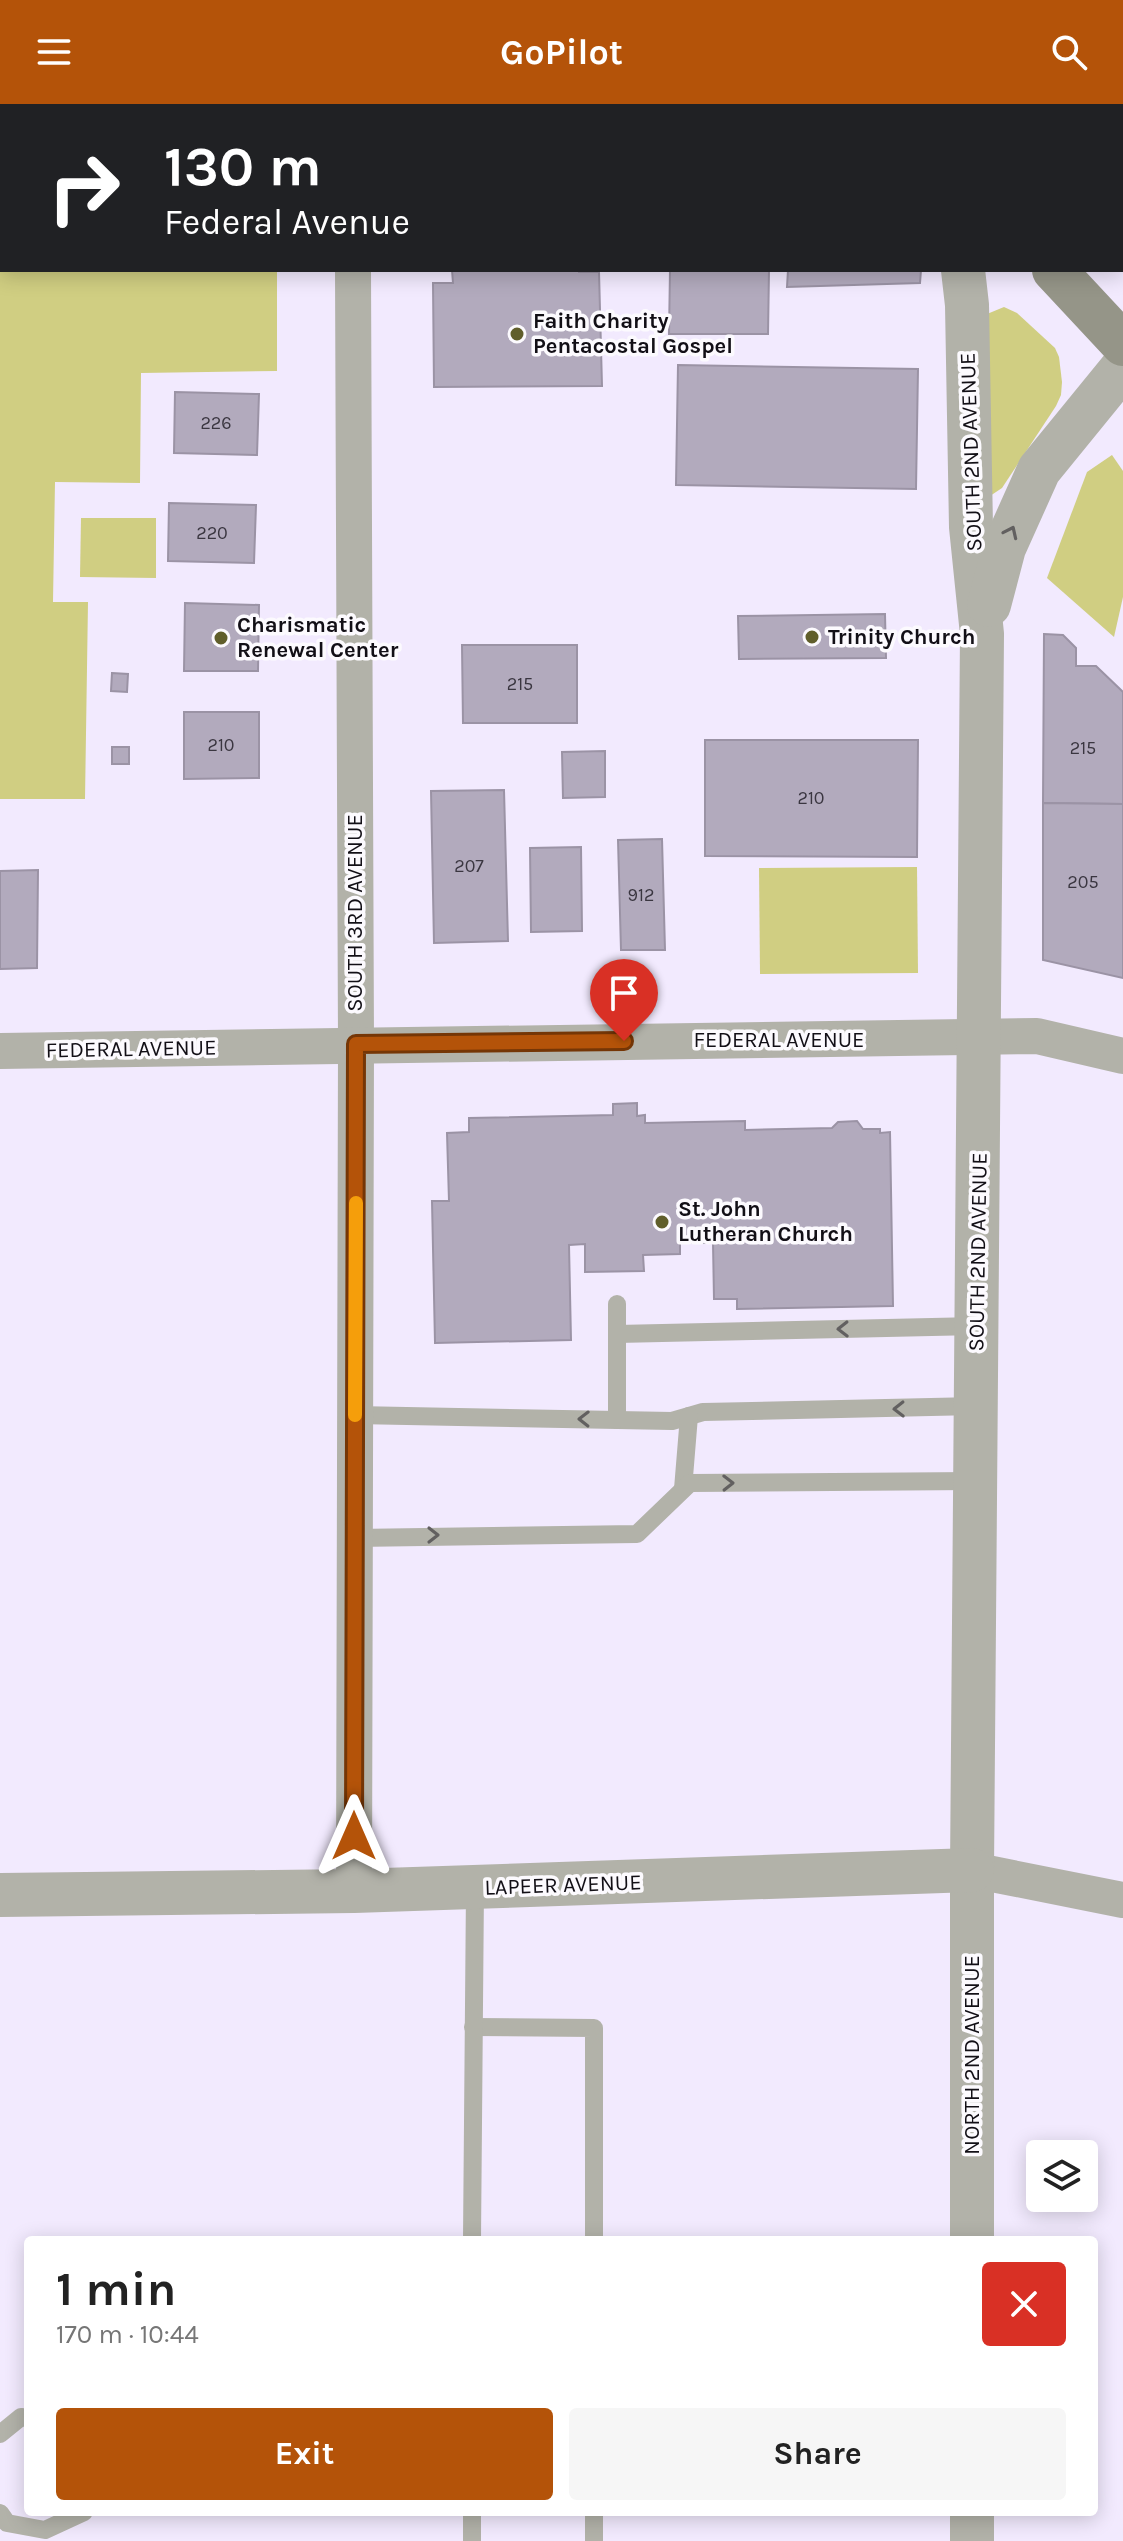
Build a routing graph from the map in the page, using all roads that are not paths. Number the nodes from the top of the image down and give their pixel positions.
1 (353, 272) edge
2 (963, 272) edge
3 (1056, 272) edge
4 (1123, 344) edge
5 (1123, 367) edge
6 (982, 634) junction
7 (980, 1039) junction
8 (356, 1044) junction
9 (0, 1051) edge
10 (1123, 1056) edge
11 (617, 1304) dead end
12 (977, 1326) junction
13 (617, 1334) junction
14 (976, 1406) junction
15 (355, 1415) junction
16 (689, 1416) junction
17 (617, 1420) junction
18 (976, 1481) junction
19 (683, 1489) junction
20 (355, 1538) junction
21 (972, 1870) junction
22 (475, 1888) junction
23 (354, 1891) junction
24 (0, 1895) edge
25 (1123, 1900) edge
26 (473, 2027) junction
27 (472, 2236) edge
28 (594, 2236) edge
29 (972, 2236) edge
30 (24, 2417) edge
31 (0, 2434) edge
32 (0, 2513) edge
33 (75, 2516) edge
34 (472, 2516) edge
35 (594, 2516) edge
36 (972, 2516) edge
37 (472, 2541) edge
38 (594, 2541) edge
39 (972, 2541) edge

1 - 8 street, SOUTH 3RD AVENUE
2 - 6 street, SOUTH 2ND AVENUE
3 - 4 main road
6 -> 5 street, SOUTH 2ND AVENUE
6 - 7 street, SOUTH 2ND AVENUE
7 - 8 street, FEDERAL AVENUE
7 - 10 street, FEDERAL AVENUE
7 - 12 street, SOUTH 2ND AVENUE
8 - 9 street, FEDERAL AVENUE
8 - 15 street, SOUTH 3RD AVENUE
11 - 13 lane
12 -> 13 lane
12 - 14 street, SOUTH 2ND AVENUE
13 - 17 lane
14 -> 16 lane
14 - 18 street, SOUTH 2ND AVENUE
17 -> 15 lane
15 - 20 street, SOUTH 3RD AVENUE
16 - 17 lane
16 - 19 lane
19 -> 18 lane
18 - 21 street, SOUTH 2ND AVENUE
20 -> 19 lane
20 - 23 street, SOUTH 3RD AVENUE
21 - 22 street, LAPEER AVENUE
21 - 25 street, LAPEER AVENUE
21 - 29 street, NORTH 2ND AVENUE
22 - 23 street, LAPEER AVENUE
22 - 26 lane
23 - 24 street, LAPEER AVENUE
26 - 27 lane
26 - 28 lane
30 - 31 lane
32 - 33 lane
34 - 37 lane
35 - 38 lane
36 - 39 street

